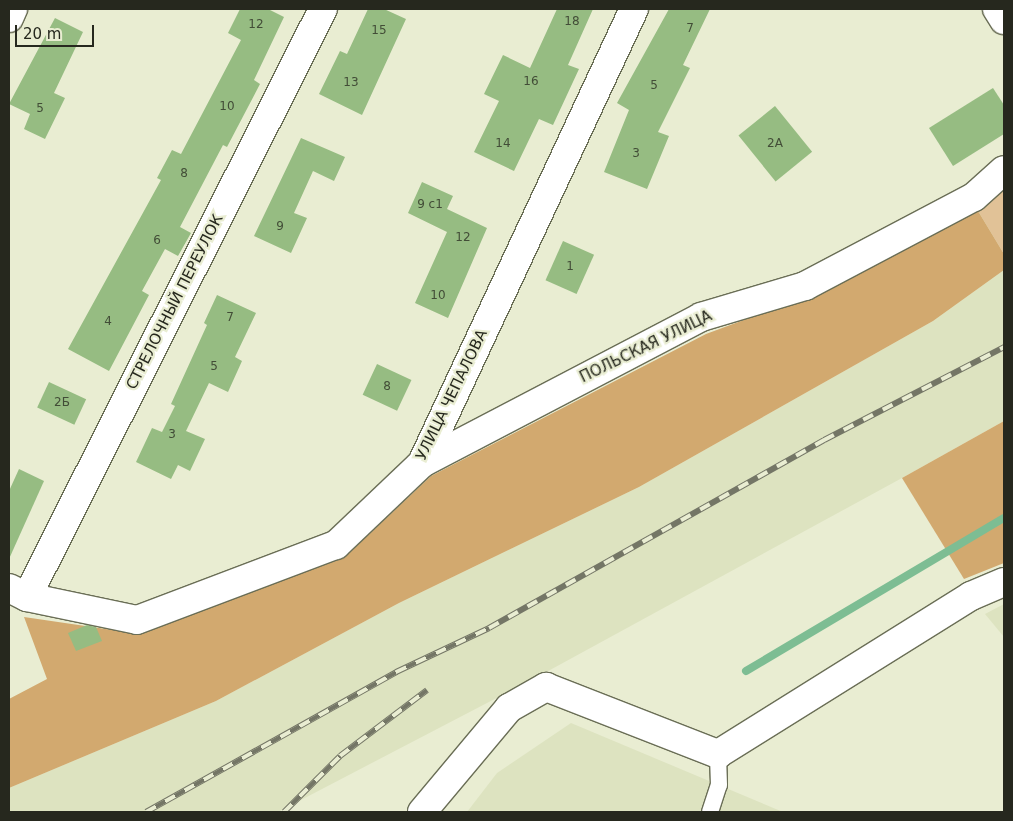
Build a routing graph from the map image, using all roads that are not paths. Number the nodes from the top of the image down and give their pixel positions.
1 (13, 9) edge
2 (324, 9) edge
3 (634, 9) edge
4 (996, 9) edge
5 (9, 18) edge
6 (1004, 20) edge
7 (1004, 170) edge
8 (422, 463) junction
9 (1004, 582) edge
10 (18, 592) edge
11 (718, 754) junction
12 (422, 812) edge
13 (710, 812) edge

1 - 5 street
2 - 10 street, СТРЕЛОЧНЫЙ ПЕРЕУЛОК
3 - 8 street, УЛИЦА ЧЕПАЛОВА
4 - 6 street
7 - 8 street, ПОЛЬСКАЯ УЛИЦА
8 - 10 street, УЛИЦА ЧЕПАЛОВА
9 - 11 street
11 - 12 street
11 - 13 lane

